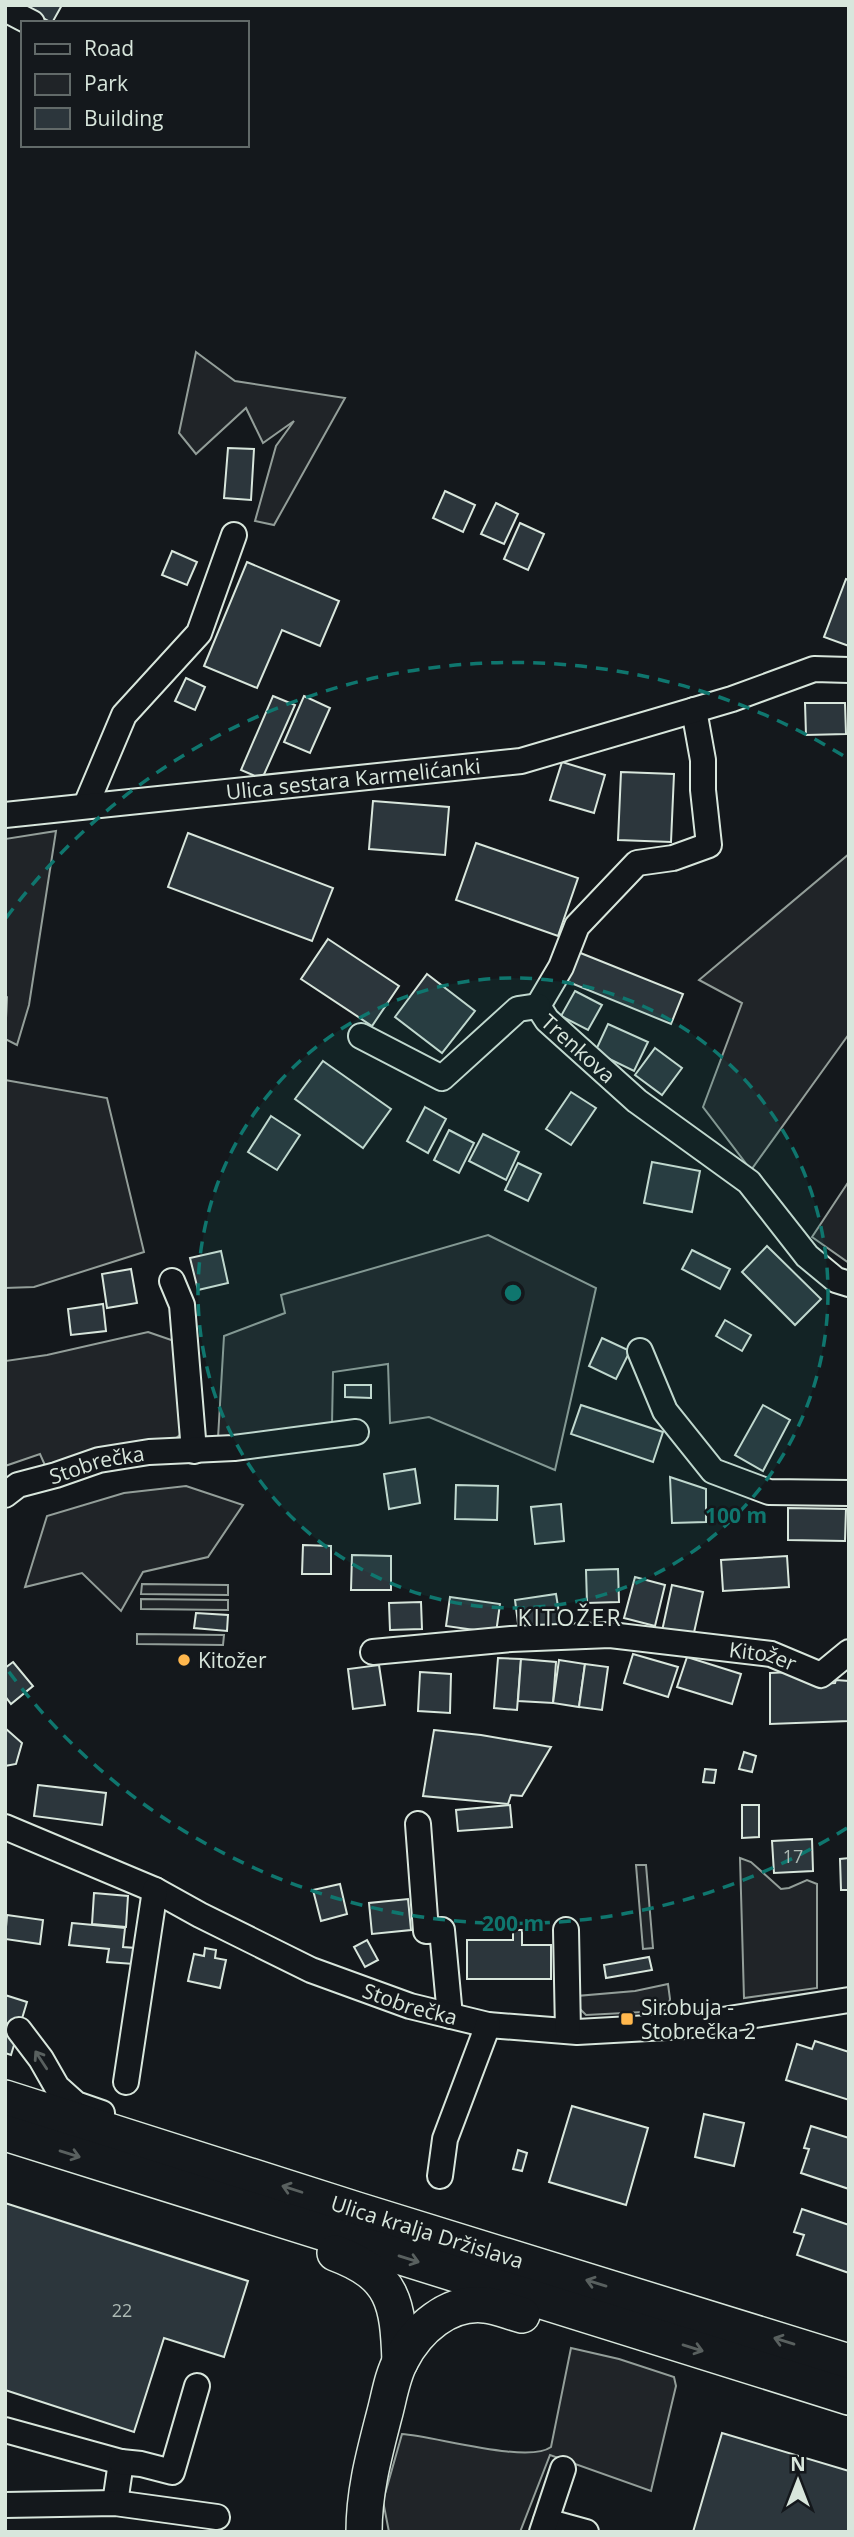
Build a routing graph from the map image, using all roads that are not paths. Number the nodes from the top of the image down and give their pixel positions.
1 (5, 9) edge
2 (28, 21) edge
3 (234, 535) dead end
4 (849, 670) edge
5 (694, 710) junction
6 (86, 805) junction
7 (5, 815) edge
8 (538, 1006) junction
9 (361, 1036) dead end
10 (173, 1281) dead end
11 (849, 1284) edge
12 (640, 1351) dead end
13 (356, 1432) dead end
14 (194, 1451) junction
15 (849, 1493) edge
16 (5, 1495) edge
17 (373, 1652) dead end
18 (849, 1652) edge
19 (418, 1824) dead end
20 (5, 1826) edge
21 (155, 1890) junction
22 (566, 1930) dead end
23 (849, 2000) edge
24 (450, 2015) junction
25 (488, 2025) junction
26 (19, 2030) dead end
27 (568, 2031) junction
28 (126, 2082) dead end
29 (5, 2098) edge
30 (5, 2133) edge
31 (148, 2142) junction
32 (440, 2176) dead end
33 (297, 2224) junction
34 (628, 2327) junction
35 (400, 2362) junction
36 (849, 2362) edge
37 (197, 2386) dead end
38 (849, 2397) edge
39 (5, 2430) edge
40 (121, 2462) junction
41 (563, 2469) dead end
42 (115, 2503) junction
43 (5, 2505) edge
44 (217, 2518) dead end
45 (544, 2526) edge
46 (364, 2532) edge
47 (586, 2532) edge

1 - 2 street
3 - 6 street
4 - 5 street, Ulica sestara Karmelićanki
5 - 6 street, Ulica sestara Karmelićanki
5 - 8 street, Trenkova
6 - 7 street, Ulica sestara Karmelićanki
8 - 9 street
8 - 11 street, Trenkova
10 - 14 street
12 - 15 street
13 - 14 street, Stobrečka
14 - 16 street, Stobrečka
17 - 18 street, Kitožer
19 - 24 street
20 - 21 street, Stobrečka
21 - 24 street, Stobrečka
21 - 28 street
22 - 27 street
23 - 27 street, Stobrečka
24 - 25 street, Stobrečka
25 - 27 street, Stobrečka
25 - 32 street
31 -> 26 street
29 - 31 highway, Ulica kralja Držislava
30 -> 33 highway, Ulica kralja Držislava
36 -> 31 highway, Ulica kralja Držislava
33 -> 34 highway, Ulica kralja Držislava
33 - 35 highway
34 - 35 highway
34 -> 38 highway, Ulica kralja Držislava
35 - 46 highway
37 - 40 street
39 - 40 street
40 - 42 street
41 - 45 street
42 - 43 street
42 - 44 street
45 - 47 street

